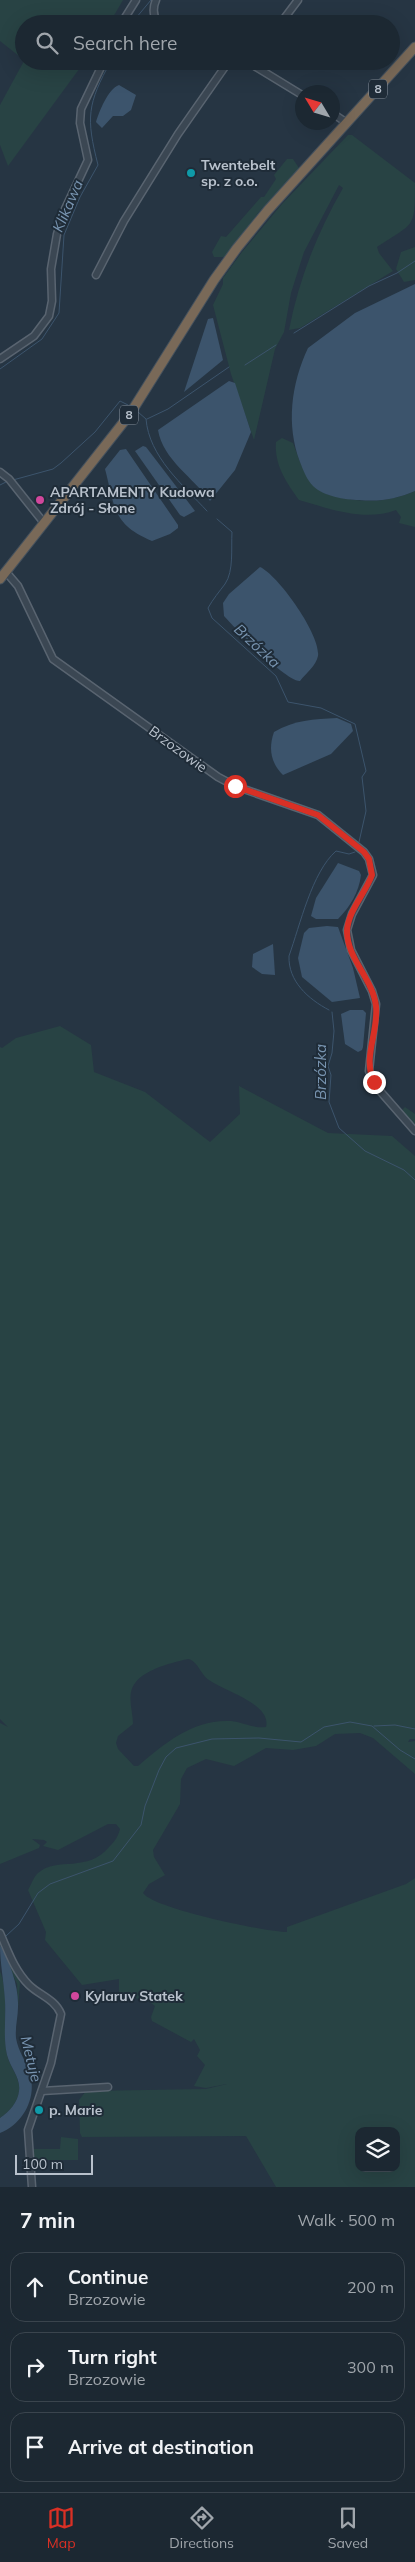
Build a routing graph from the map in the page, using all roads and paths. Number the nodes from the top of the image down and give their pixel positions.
1 (136, 0) edge
2 (156, 0) edge
3 (298, 0) edge
4 (127, 15) edge
5 (154, 15) edge
6 (287, 15) edge
7 (415, 46) edge
8 (400, 63) edge
9 (100, 70) edge
10 (223, 70) edge
11 (263, 70) edge
12 (394, 70) edge
13 (295, 91) edge
14 (340, 118) edge
15 (347, 123) junction
16 (96, 275) dead end
17 (0, 359) edge
18 (0, 472) edge
19 (44, 523) junction
20 (6, 572) junction
21 (0, 579) edge
22 (415, 1131) edge
23 (0, 1932) edge
24 (108, 2087) dead end
25 (42, 2091) junction
26 (32, 2187) edge

1 - 4 street
2 - 5 street
3 - 6 street
7 - 8 highway, 8
9 - 17 street
10 - 16 street
11 - 13 street
12 - 15 highway, 8
14 - 15 street
15 - 19 highway, 8
18 - 19 street
19 - 20 highway, 8
20 - 21 highway, 8
20 - 22 street, Brzozowie
23 - 25 street
24 - 25 street
25 - 26 street

